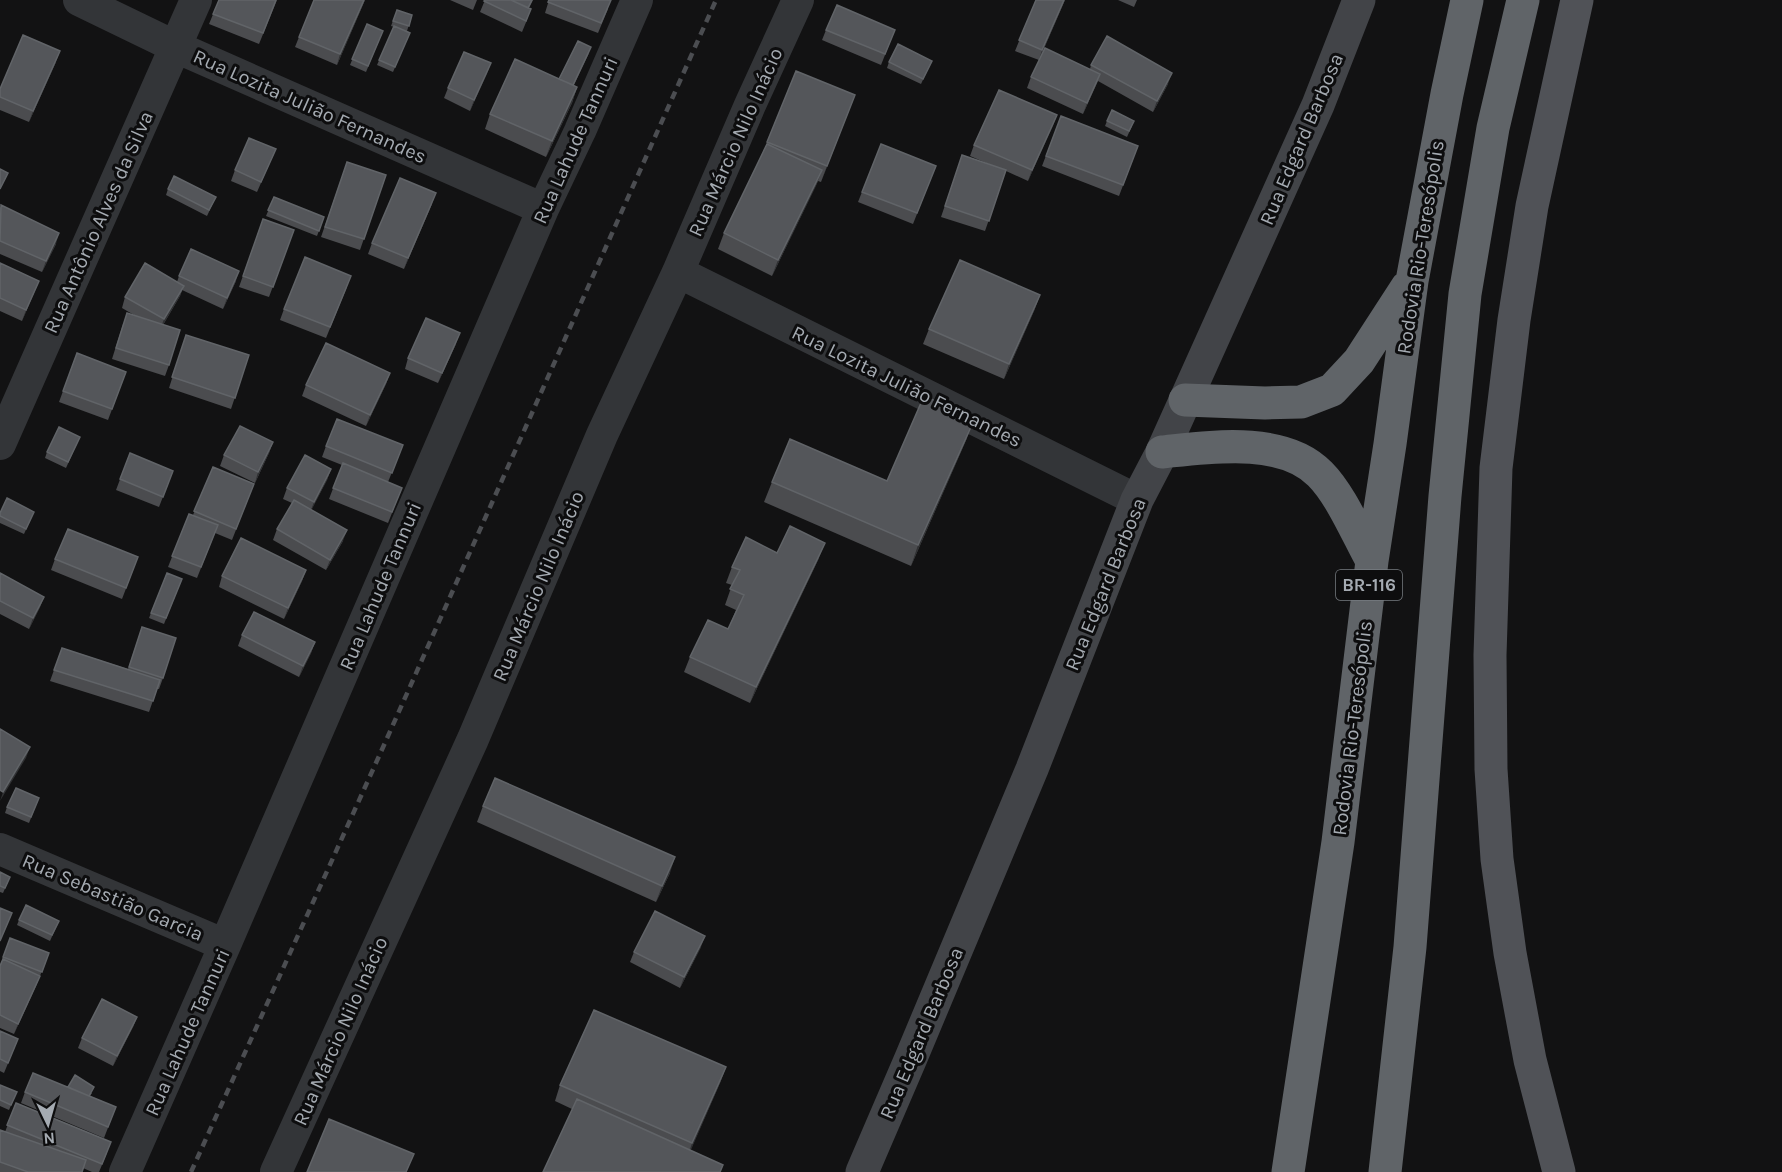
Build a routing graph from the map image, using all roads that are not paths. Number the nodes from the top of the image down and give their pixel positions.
1 (79, 0) edge
2 (196, 0) edge
3 (637, 0) edge
4 (798, 0) edge
5 (1359, 0) edge
6 (1467, 0) edge
7 (1523, 0) edge
8 (1577, 0) edge
9 (176, 47) junction
10 (543, 209) junction
11 (678, 272) junction
12 (1412, 281) junction
13 (1185, 400) junction
14 (0, 444) edge
15 (1162, 452) junction
16 (1137, 501) junction
17 (1372, 561) junction
18 (0, 849) edge
19 (225, 945) junction
20 (124, 1172) edge
21 (276, 1172) edge
22 (862, 1172) edge
23 (1288, 1172) edge
24 (1385, 1172) edge
25 (1558, 1172) edge

1 - 9 street, Rua Lozita Julião Fernandes
2 - 9 street, Rua Antônio Alves da Silva
3 - 10 street, Rua Lahude Tannuri
4 - 11 street, Rua Márcio Nilo Inácio
5 - 13 street, Rua Edgard Barbosa
6 - 12 highway, Rodovia Rio-Teresópolis / BR-116
7 - 24 highway
8 - 25 main road
9 - 10 street, Rua Lozita Julião Fernandes
9 - 14 street, Rua Antônio Alves da Silva
10 - 19 street, Rua Lahude Tannuri
11 - 16 street, Rua Lozita Julião Fernandes
11 - 21 street, Rua Márcio Nilo Inácio
12 - 13 highway
12 - 17 highway, Rodovia Rio-Teresópolis / BR-116
13 - 15 street, Rua Edgard Barbosa
15 - 16 street, Rua Edgard Barbosa
15 - 17 highway
16 - 22 street, Rua Edgard Barbosa
17 - 23 highway, Rodovia Rio-Teresópolis / BR-116
18 - 19 street, Rua Sebastião Garcia
19 - 20 street, Rua Lahude Tannuri

